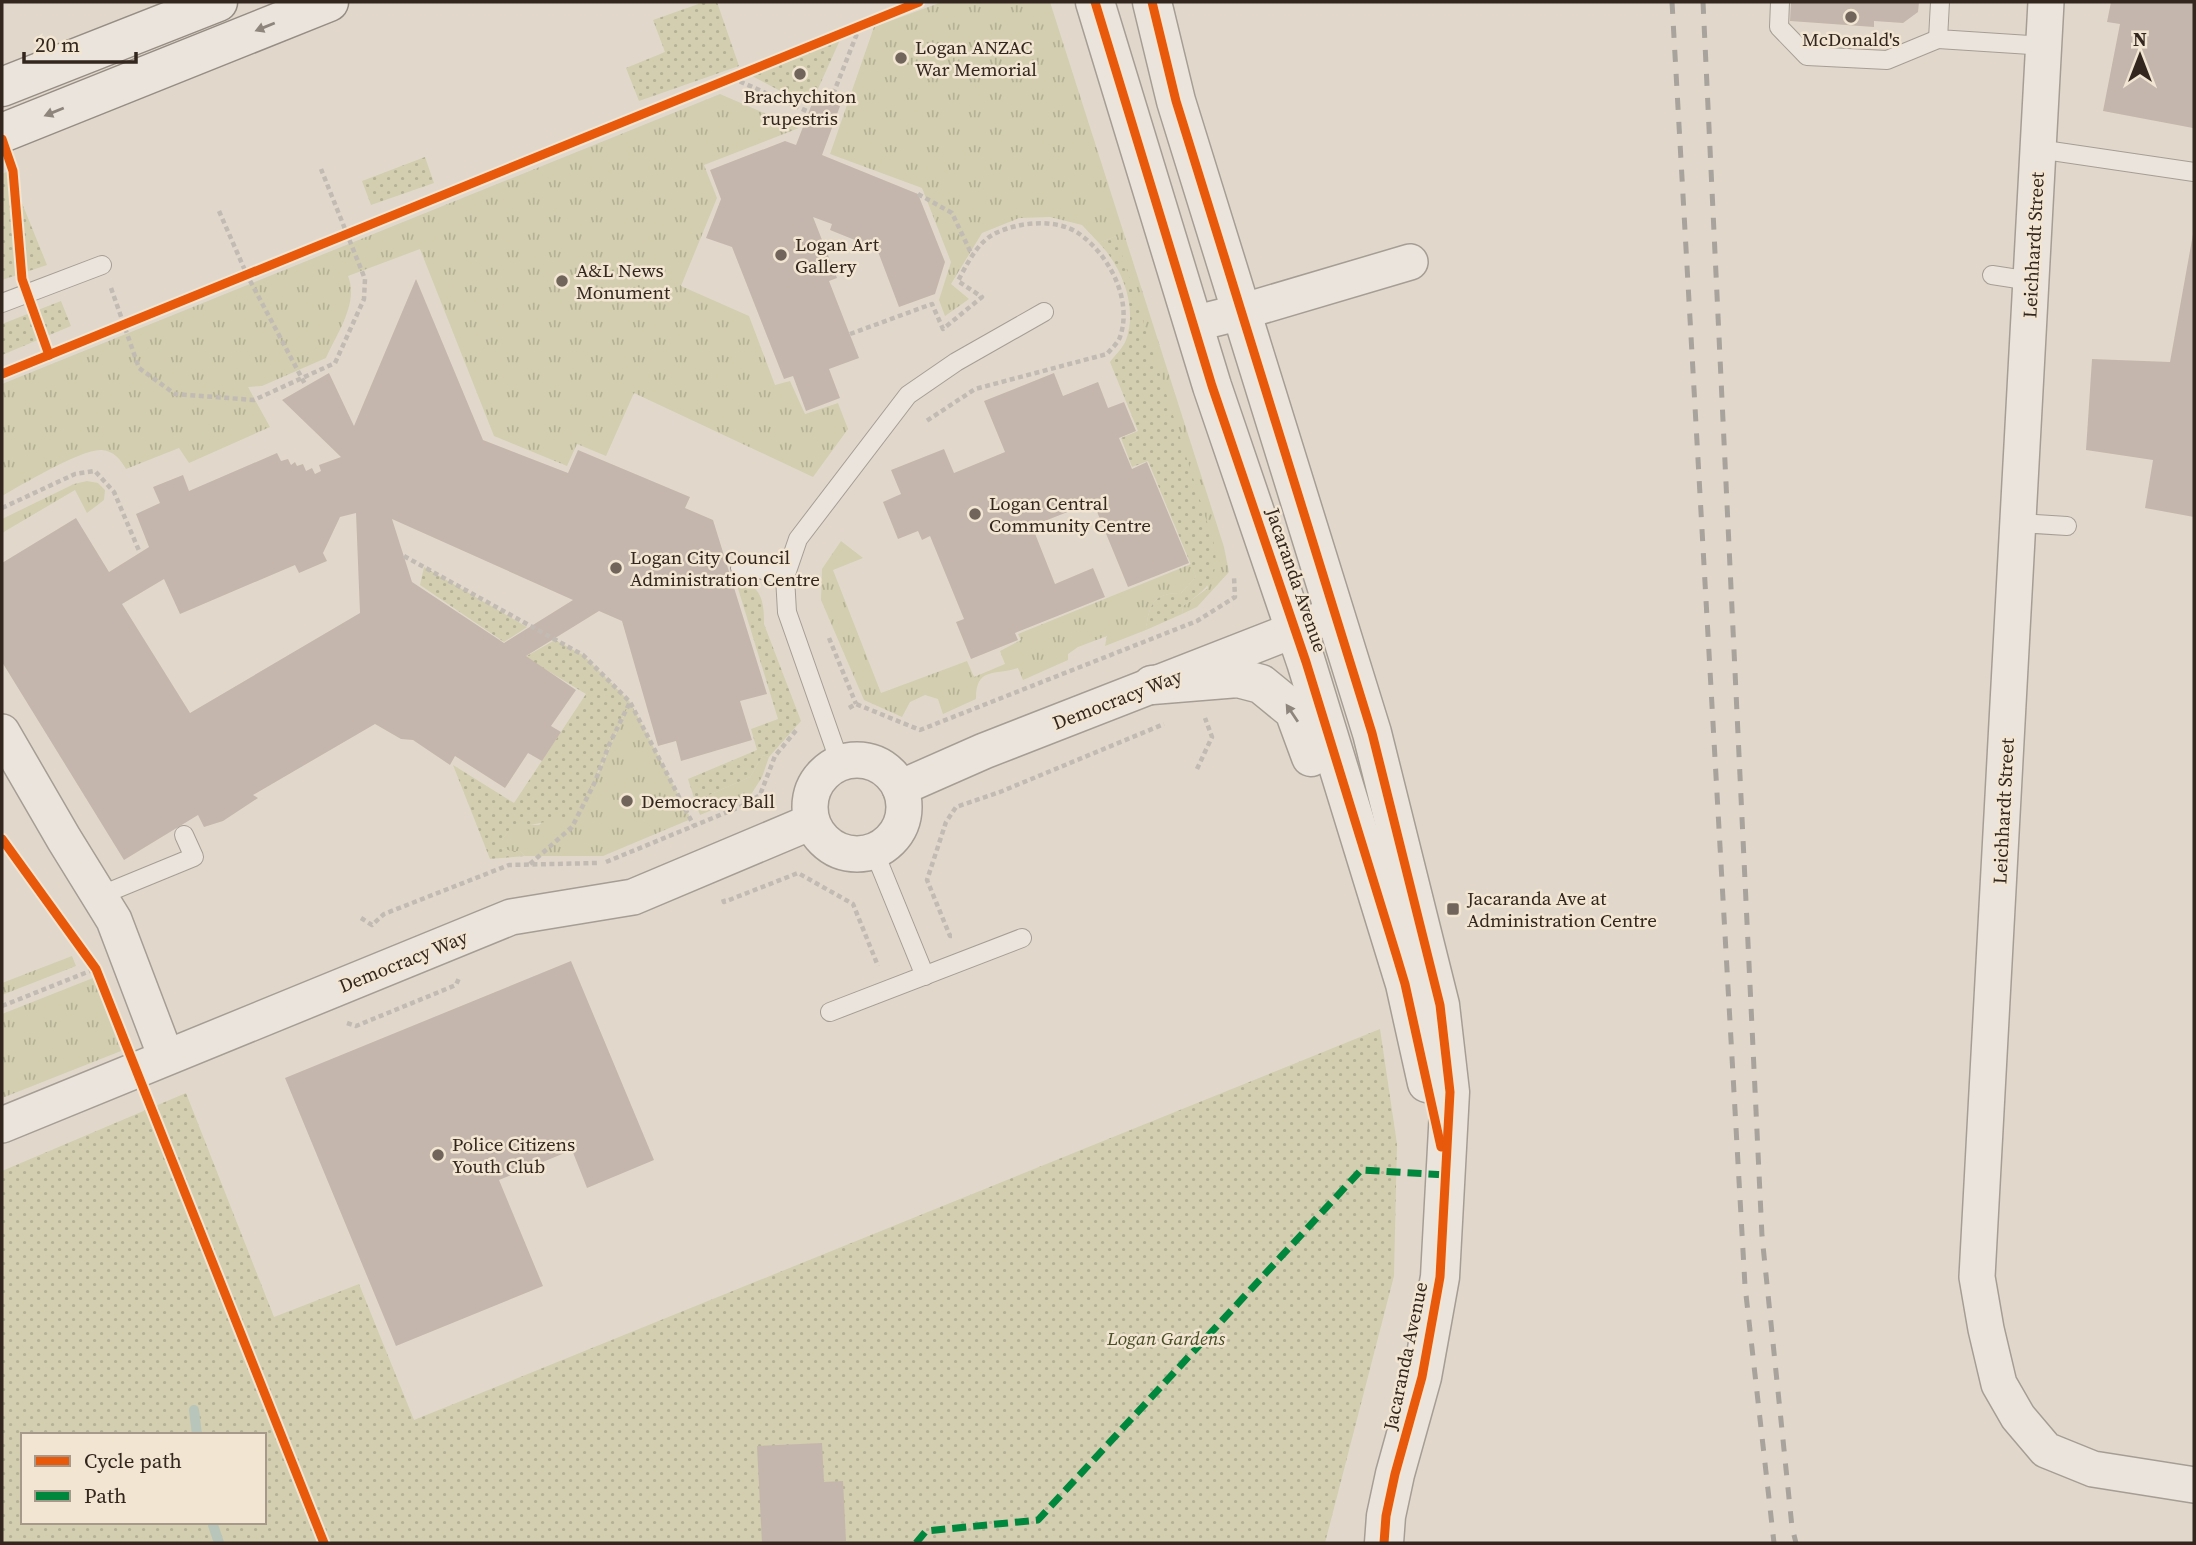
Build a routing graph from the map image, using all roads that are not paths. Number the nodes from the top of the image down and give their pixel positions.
1 (218, 2) edge
2 (329, 2) edge
3 (1095, 2) edge
4 (1152, 2) edge
5 (1780, 2) edge
6 (1940, 2) edge
7 (2046, 2) edge
8 (1938, 39) junction
9 (2044, 46) junction
10 (2, 87) edge
11 (2, 133) edge
12 (2038, 149) junction
13 (2194, 172) edge
14 (1410, 262) dead end
15 (102, 265) road end
16 (1992, 275) dead end
17 (2031, 281) junction
18 (2, 303) edge
19 (1044, 312) dead end
20 (1241, 312) junction
21 (1192, 324) junction
22 (2018, 523) junction
23 (2067, 526) dead end
24 (740, 568) dead end
25 (785, 577) junction
26 (1335, 614) junction
27 (1295, 628) junction
28 (1152, 685) junction
29 (2, 732) edge
30 (840, 763) junction
31 (900, 788) junction
32 (811, 822) junction
33 (184, 835) dead end
34 (874, 851) junction
35 (99, 896) junction
36 (1022, 938) dead end
37 (1396, 954) junction
38 (925, 976) junction
39 (831, 1012) dead end
40 (166, 1057) junction
41 (2, 1125) edge
42 (1446, 1175) junction
43 (2194, 1485) edge
44 (1384, 1543) edge

1 - 10 street
2 -> 11 street
3 - 21 street, Jacaranda Avenue
4 - 20 street, Jacaranda Avenue
5 - 8 lane
6 - 8 lane
7 - 9 street, Leichhardt Street
8 - 9 lane
9 - 12 street, Leichhardt Street
12 - 13 lane
12 - 17 street, Leichhardt Street
14 - 20 street
15 - 18 lane
16 - 17 lane
17 - 22 street, Leichhardt Street
19 - 25 lane
20 - 21 street
20 - 26 street, Jacaranda Avenue
21 - 27 street, Jacaranda Avenue
22 - 23 lane
22 - 43 street, Leichhardt Street
24 - 25 lane
25 - 30 lane
26 - 27 street, Democracy Way
26 - 42 street, Jacaranda Avenue
27 - 28 street, Democracy Way
27 - 37 street, Jacaranda Avenue
28 - 31 street, Democracy Way
37 -> 28 street
29 - 35 street
30 - 31 street
30 - 32 street
31 - 34 street
32 - 34 street
32 - 40 street, Democracy Way
33 - 35 lane
34 - 38 lane
35 - 40 street
36 - 38 lane
37 - 42 street, Jacaranda Avenue
38 - 39 lane
40 - 41 street, Democracy Way
42 - 44 street, Jacaranda Avenue

